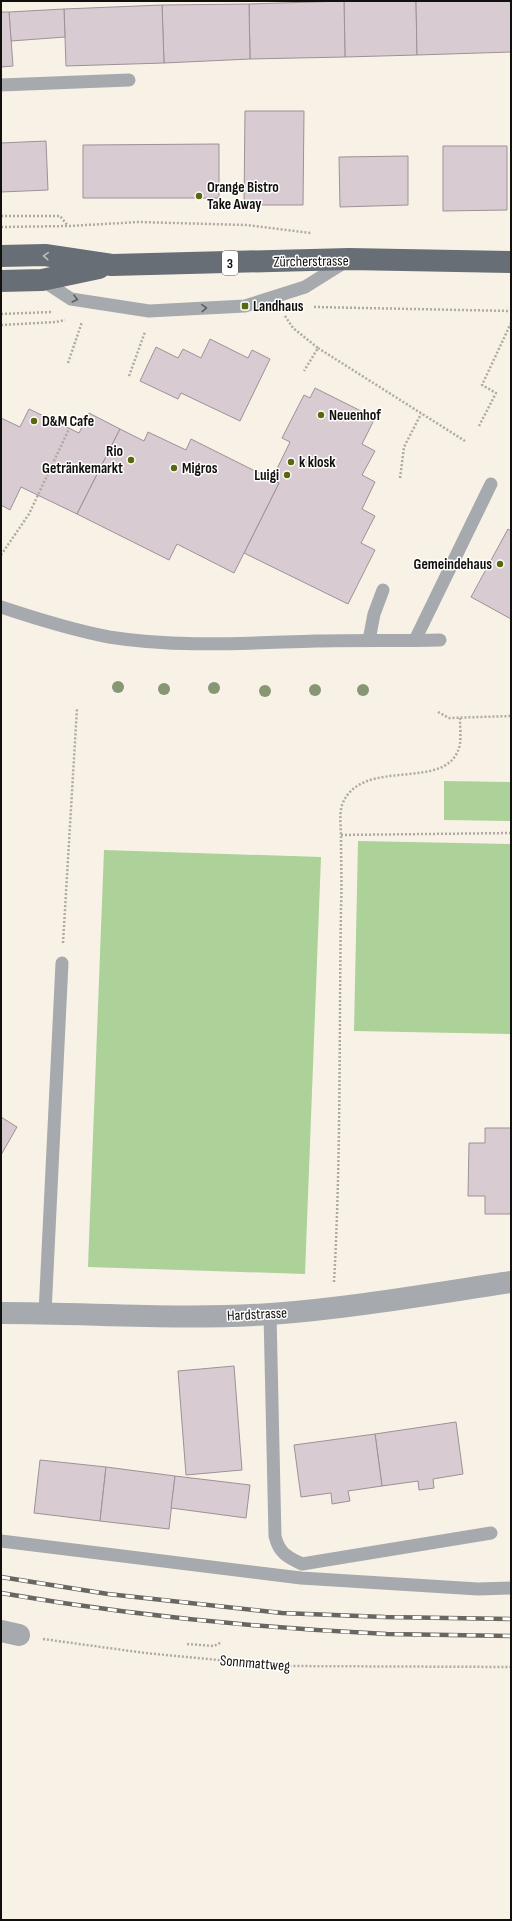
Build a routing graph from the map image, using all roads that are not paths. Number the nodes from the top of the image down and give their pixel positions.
1 (129, 80) dead end
2 (1, 85) edge
3 (1, 256) edge
4 (349, 259) junction
5 (511, 262) edge
6 (112, 265) junction
7 (42, 280) junction
8 (1, 281) edge
9 (491, 484) dead end
10 (383, 590) dead end
11 (1, 607) edge
12 (369, 640) junction
13 (415, 640) junction
14 (440, 640) dead end
15 (62, 963) road end
16 (511, 1282) edge
17 (1, 1313) edge
18 (45, 1313) junction
19 (270, 1314) junction
20 (491, 1533) dead end
21 (1, 1540) edge
22 (511, 1588) edge

1 - 2 lane
6 -> 3 main road, Zürcherstrasse / 3
4 - 5 main road, Zürcherstrasse / 3
4 - 6 main road, Zürcherstrasse / 3
7 -> 4 lane
6 - 7 main road, Zürcherstrasse / 3
7 - 8 main road, Zürcherstrasse / 3
9 - 13 lane
10 - 12 lane
11 - 12 lane
12 - 13 lane
13 - 14 lane
15 - 18 lane
16 - 19 street, Hardstrasse
17 - 18 street, Hardstrasse
18 - 19 street, Hardstrasse
19 - 20 lane
21 - 22 lane

